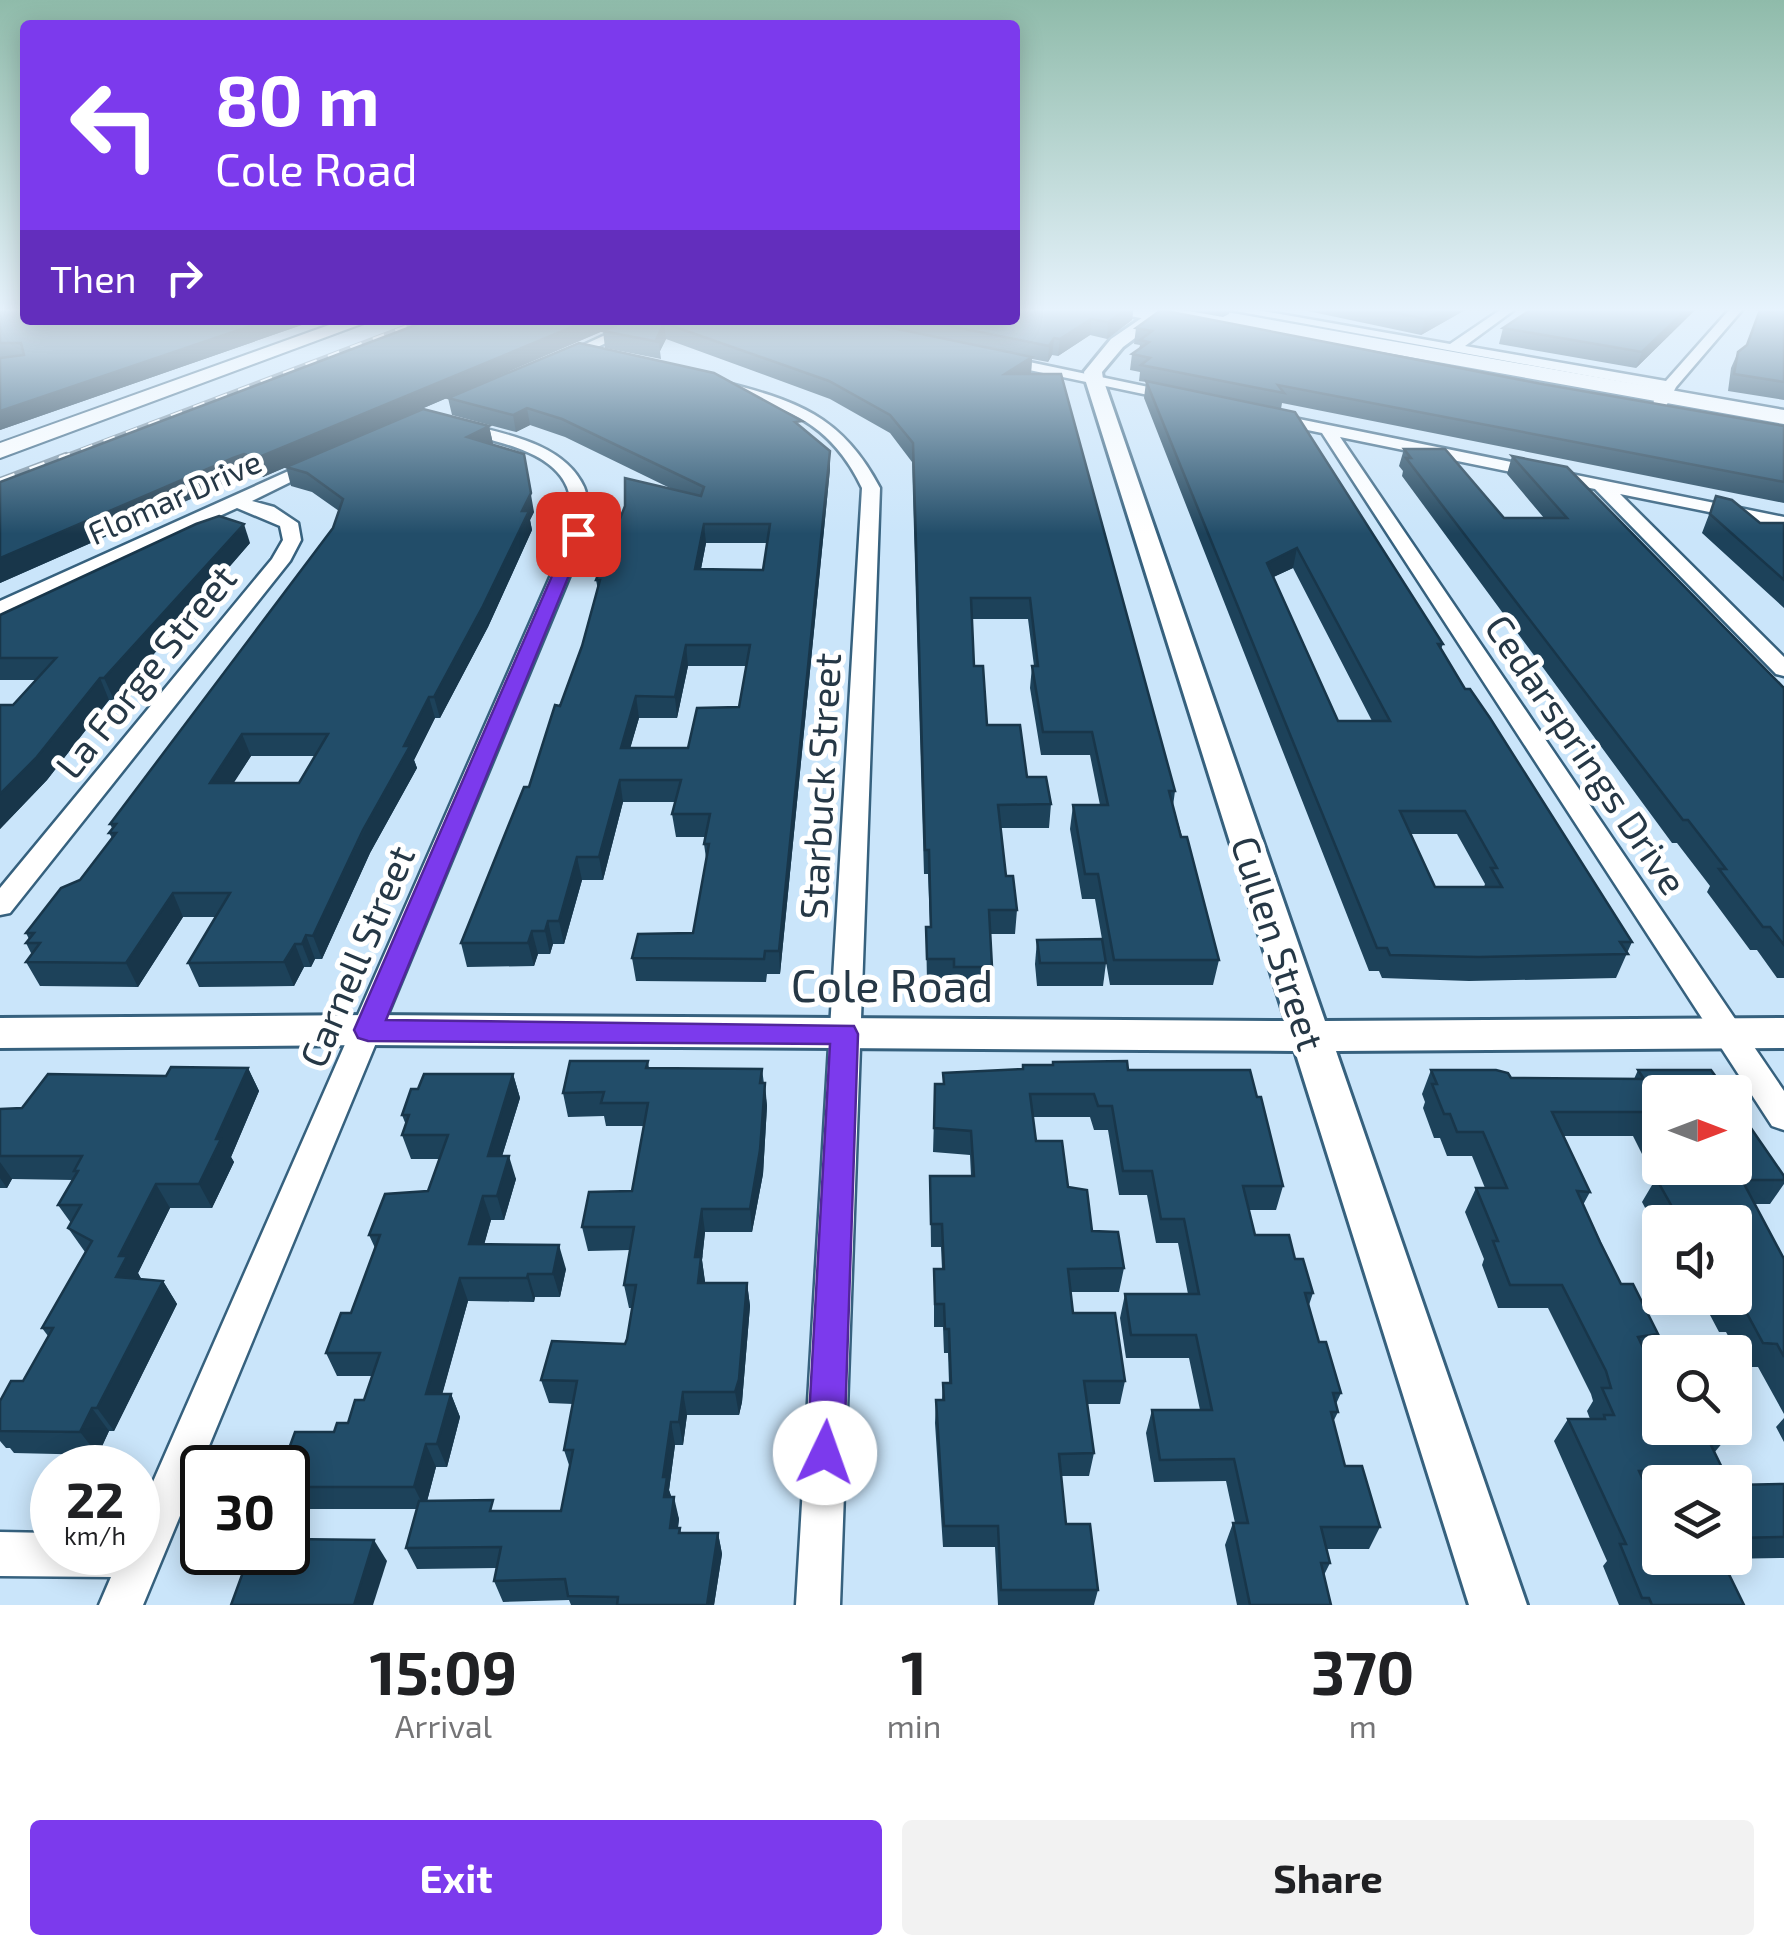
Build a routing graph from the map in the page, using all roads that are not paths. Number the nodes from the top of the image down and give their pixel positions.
1 (183, 385) edge
2 (718, 385) edge
3 (1096, 385) edge
4 (1120, 385) edge
5 (1598, 385) edge
6 (1602, 385) edge
7 (1615, 385) edge
8 (1673, 385) edge
9 (1664, 396) junction
10 (1192, 401) edge
11 (1250, 414) edge
12 (429, 418) edge
13 (1784, 418) edge
14 (1784, 430) edge
15 (1328, 431) junction
16 (0, 451) edge
17 (340, 456) edge
18 (1601, 486) junction
19 (232, 501) junction
20 (1784, 522) edge
21 (0, 608) edge
22 (1784, 669) edge
23 (0, 906) edge
24 (368, 1030) junction
25 (0, 1033) edge
26 (1727, 1033) junction
27 (1784, 1033) edge
28 (844, 1034) junction
29 (1309, 1036) junction
30 (1784, 1117) edge
31 (160, 1513) edge
32 (0, 1554) edge
33 (30, 1554) edge
34 (134, 1575) edge
35 (121, 1605) edge
36 (818, 1605) edge
37 (1498, 1605) edge

1 - 16 main road
2 - 28 street, Starbuck Street
3 - 29 street, Cullen Street
4 - 10 street
5 - 9 main road
6 - 9 main road
7 - 9 street
8 - 9 street
9 - 13 main road
9 - 14 main road
11 - 15 street
12 - 24 street, Carnell Street
15 - 18 street
15 - 26 street, Cedarsprings Drive
17 - 19 street, Flomar Drive
18 - 20 street
18 - 22 street
19 - 21 street, Flomar Drive
19 - 23 street, La Forge Street
24 - 25 street, Cole Road
24 - 28 street, Cole Road
24 - 31 street, Carnell Street
26 - 27 street, Cole Road
26 - 29 street, Cole Road
26 - 30 street, Cedarsprings Drive
28 - 29 street, Cole Road
28 - 36 street, Starbuck Street
29 - 37 street, Cullen Street
32 - 33 street
34 - 35 street, Carnell Street

